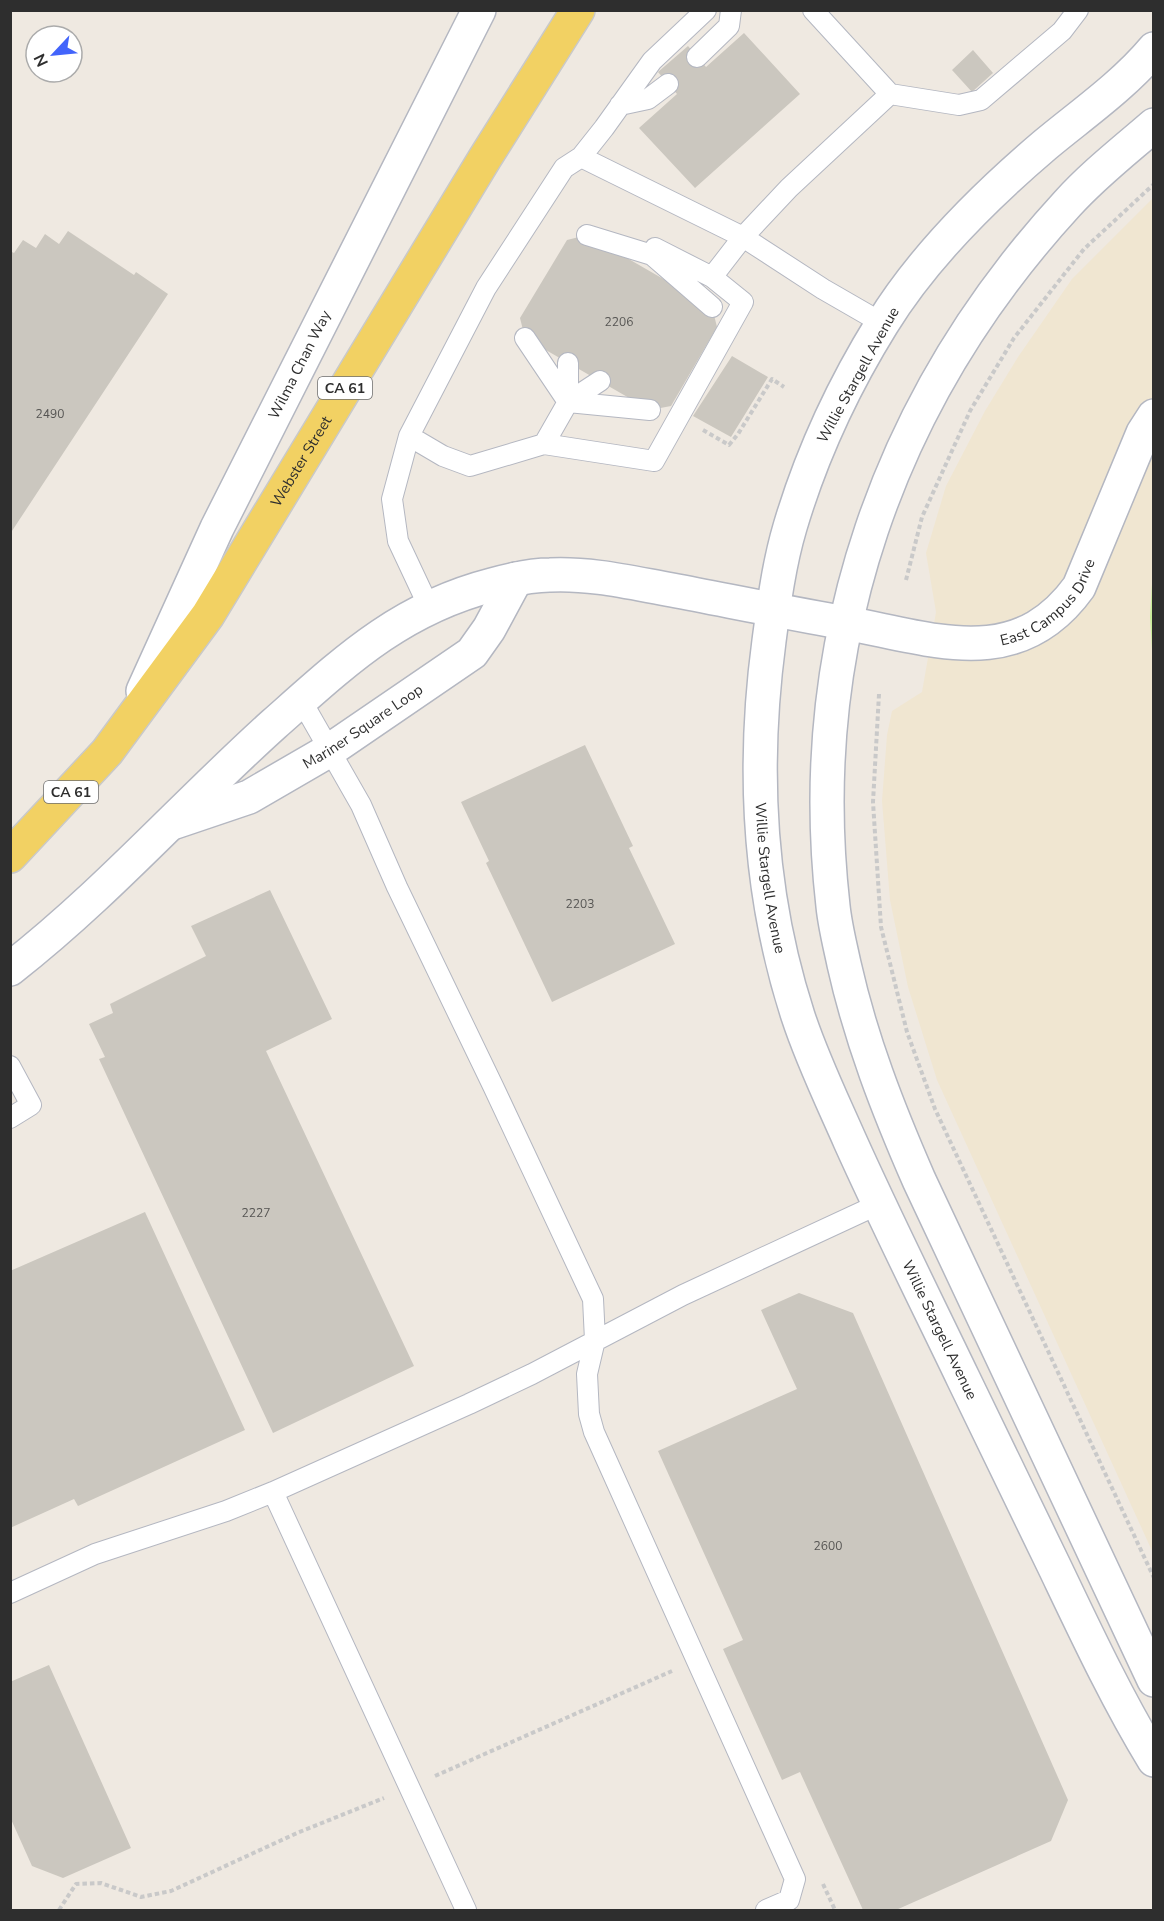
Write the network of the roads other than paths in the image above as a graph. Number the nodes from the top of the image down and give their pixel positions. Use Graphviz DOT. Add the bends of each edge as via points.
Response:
graph roads {
  1 [pos="479,10"];
  2 [pos="578,10"];
  3 [pos="594,10"];
  4 [pos="706,10"];
  5 [pos="731,10"];
  6 [pos="1078,10"];
  7 [pos="813,11"];
  8 [pos="555,45"];
  9 [pos="1154,49"];
  10 [pos="697,57"];
  11 [pos="668,84"];
  12 [pos="890,94"];
  13 [pos="620,105"];
  14 [pos="1154,125"];
  15 [pos="581,157"];
  16 [pos="743,237"];
  17 [pos="594,239"];
  18 [pos="652,255"];
  19 [pos="627,258"];
  20 [pos="659,276"];
  21 [pos="712,277"];
  22 [pos="686,292"];
  23 [pos="712,307"];
  24 [pos="882,323"];
  25 [pos="525,338"];
  26 [pos="543,348"];
  27 [pos="568,363"];
  28 [pos="600,381"];
  29 [pos="624,396"];
  30 [pos="568,402"];
  31 [pos="650,410"];
  32 [pos="1154,416"];
  33 [pos="409,436"];
  34 [pos="544,444"];
  35 [pos="516,579"];
  36 [pos="429,607"];
  37 [pos="773,610"];
  38 [pos="846,623"];
  39 [pos="301,700"];
  40 [pos="128,725"];
  41 [pos="330,750"];
  42 [pos="168,825"];
  43 [pos="10,856"];
  44 [pos="10,969"];
  45 [pos="10,1066"];
  46 [pos="10,1118"];
  47 [pos="879,1204"];
  48 [pos="596,1340"];
  49 [pos="273,1492"];
  50 [pos="10,1593"];
  51 [pos="1154,1680"];
  52 [pos="1154,1760"];
  53 [pos="466,1911"];
  54 [pos="766,1911"];
  1 -- 40 [label="street, Wilma Chan Way" via="217,528"];
  2 -- 8 [label="main road, Webster Street / CA 61"];
  3 -- 8 [label="main road"];
  4 -- 13 [label="lane" via="652,61"];
  5 -- 10 [label="lane" via="729,26"];
  6 -- 12 [label="lane" via="1062,32 981,100 959,105"];
  7 -- 12 [label="lane"];
  8 -- 40 [label="main road, Webster Street / CA 61" via="208,615"];
  9 -- 24 [label="street, Willie Stargell Avenue" via="1118,86 1024,163 953,231"];
  11 -- 13 [label="lane" via="648,99"];
  12 -- 16 [label="lane" via="789,188"];
  13 -- 15 [label="lane"];
  14 -- 38 [label="street" via="1068,202 994,291 962,340 906,442 880,501"];
  15 -- 16 [label="lane"];
  15 -- 33 [label="lane" via="564,168 486,288"];
  16 -- 21 [label="lane"];
  16 -- 24 [label="lane"];
  17 -- 18 [label="lane"];
  18 -- 19 [label="lane"];
  18 -- 20 [label="lane"];
  18 -- 21 [label="lane" via="655,248"];
  18 -- 22 [label="lane"];
  18 -- 23 [label="lane"];
  21 -- 34 [label="lane" via="743,302 654,461"];
  24 -- 37 [label="street, Willie Stargell Avenue" via="818,448 789,530"];
  25 -- 30 [label="lane"];
  26 -- 30 [label="lane"];
  27 -- 30 [label="lane"];
  28 -- 30 [label="lane"];
  29 -- 30 [label="lane"];
  30 -- 31 [label="lane"];
  30 -- 34 [label="lane"];
  32 -- 38 [label="street, East Campus Drive" via="1143,433 1078,587 1051,617 1015,638 973,644"];
  33 -- 34 [label="lane" via="470,466"];
  33 -- 36 [label="lane" via="392,499 398,541"];
  35 -- 36 [label="street, Mariner Square Loop" via="471,590"];
  35 -- 37 [label="street, Mariner Square Loop" via="549,574 607,579"];
  35 -- 41 [label="street, Mariner Square Loop" via="472,653"];
  36 -- 39 [label="street, Mariner Square Loop" via="385,631"];
  37 -- 38 [label="street, Mariner Square Loop"];
  37 -- 47 [label="street, Willie Stargell Avenue" via="760,726 759,785 770,904 798,1017"];
  38 -- 51 [label="street" via="833,690 828,823 833,907 855,1012 915,1170"];
  39 -- 41 [label="lane"];
  39 -- 42 [label="street, Mariner Square Loop"];
  40 -- 43 [label="main road, Webster Street / CA 61"];
  41 -- 42 [label="street, Mariner Square Loop" via="249,797"];
  41 -- 48 [label="lane" via="361,805 593,1299"];
  42 -- 44 [label="street, Mariner Square Loop" via="106,886"];
  45 -- 46 [label="lane" via="32,1105"];
  47 -- 48 [label="lane" via="682,1294"];
  47 -- 52 [label="street, Willie Stargell Avenue" via="1104,1671"];
  48 -- 49 [label="lane" via="469,1404"];
  48 -- 54 [label="lane" via="587,1374 594,1432 795,1879 789,1900"];
  49 -- 50 [label="lane" via="95,1554"];
  49 -- 53 [label="lane"];
}
